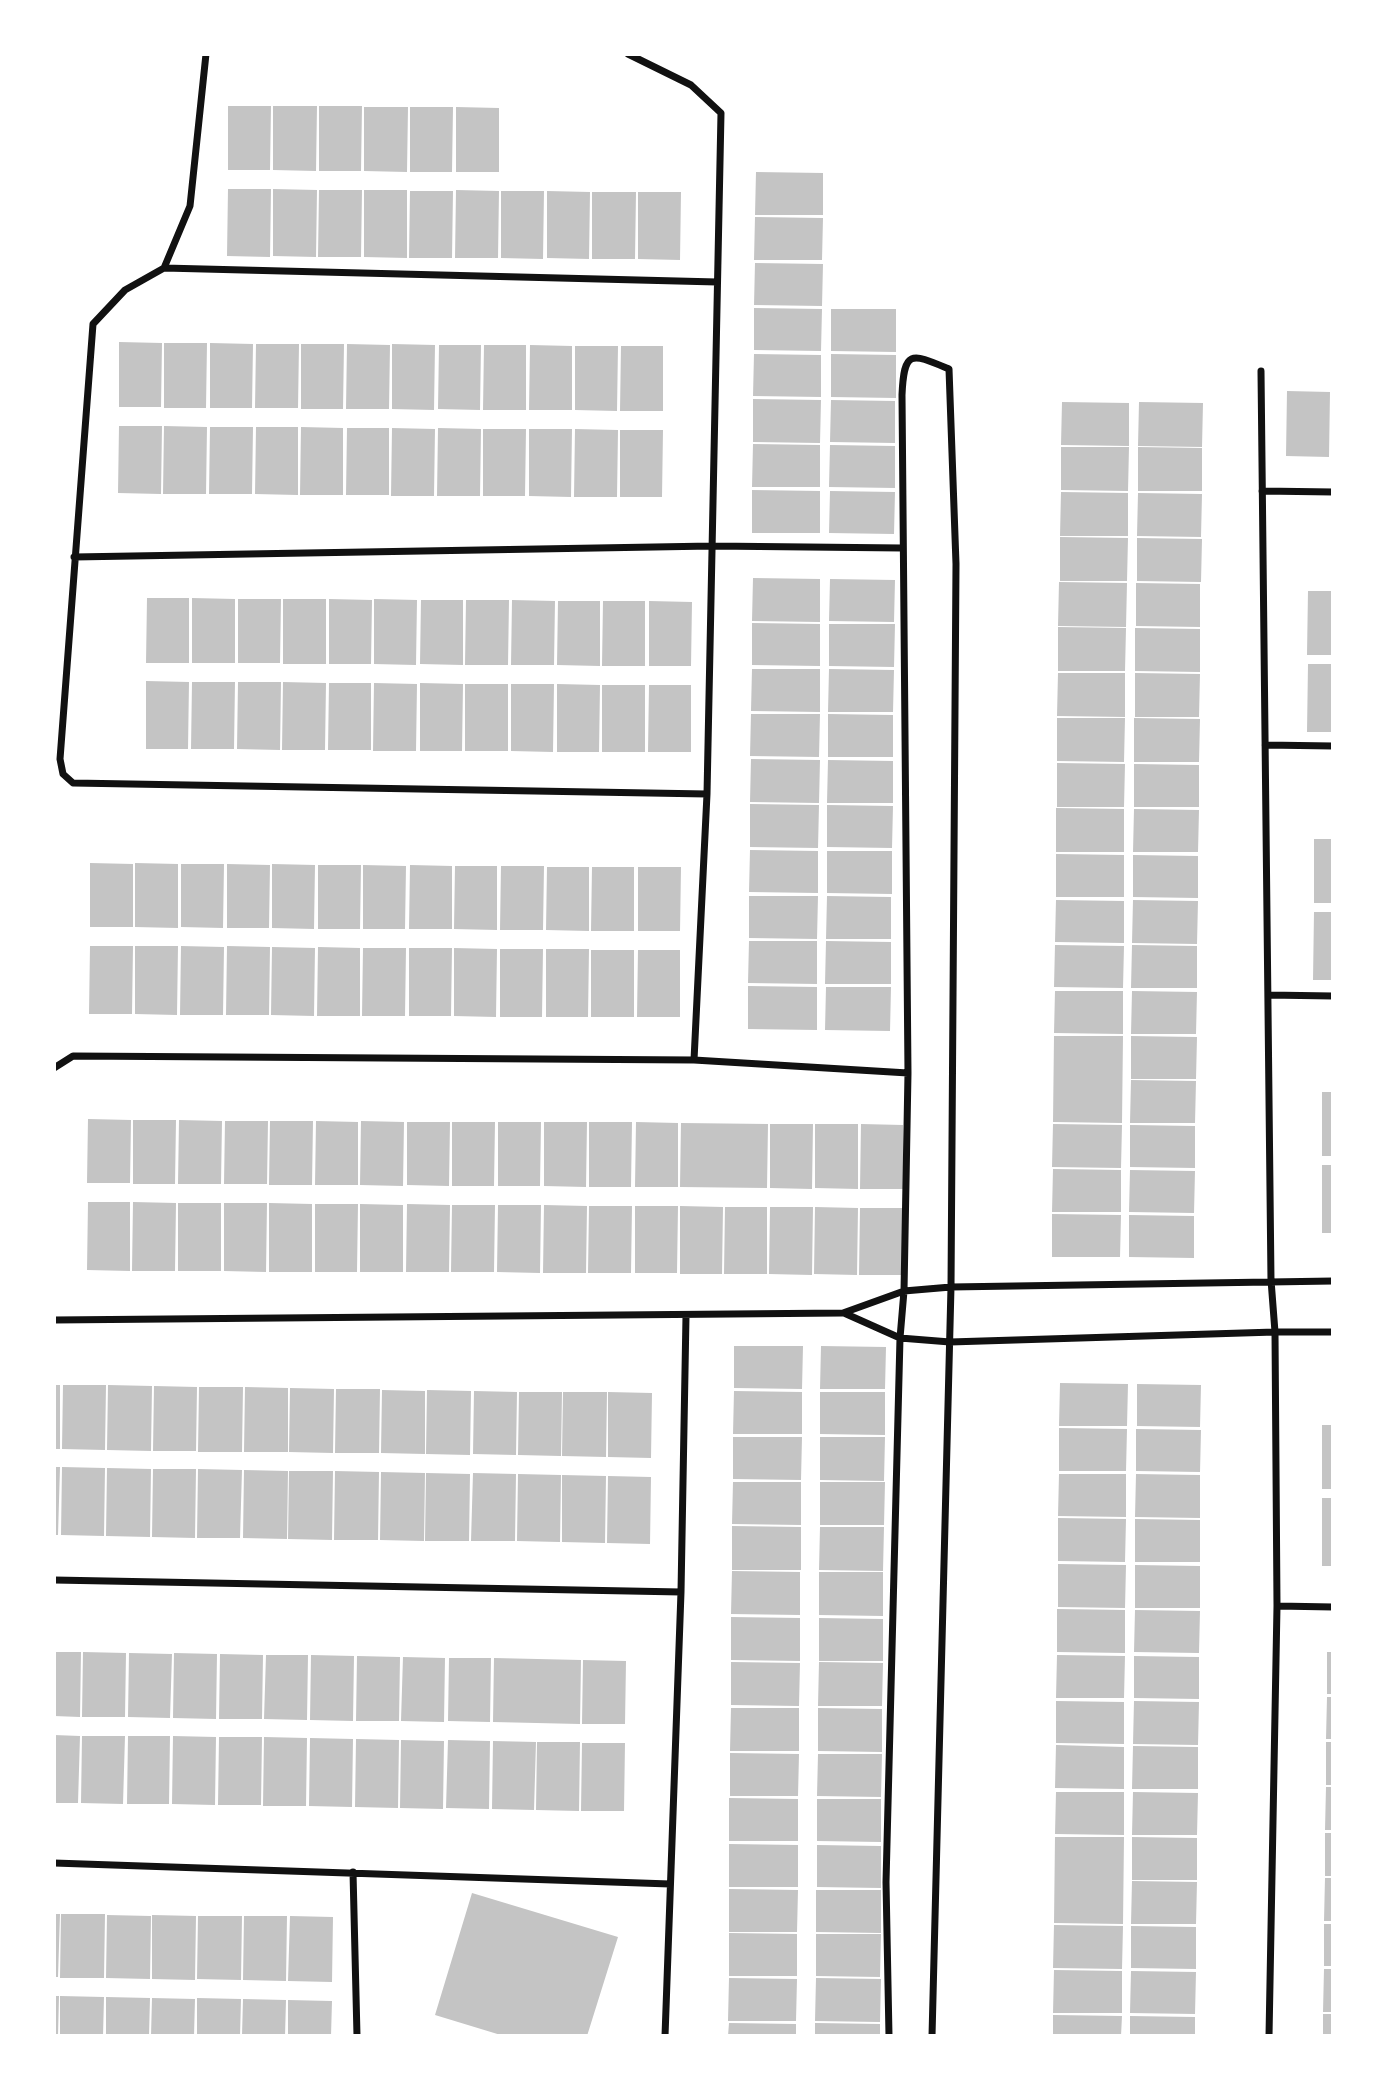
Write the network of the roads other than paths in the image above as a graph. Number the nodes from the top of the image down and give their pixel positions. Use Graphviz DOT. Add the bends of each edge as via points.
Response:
graph roads {
  1 [pos="206,54"];
  2 [pos="628,54"];
  3 [pos="164,268"];
  4 [pos="717,282"];
  5 [pos="1261,371"];
  6 [pos="1262,491"];
  7 [pos="1333,492"];
  8 [pos="712,546"];
  9 [pos="902,548"];
  10 [pos="74,557"];
  11 [pos="58,738"];
  12 [pos="1265,745"];
  13 [pos="1333,746"];
  14 [pos="707,794"];
  15 [pos="1268,995"];
  16 [pos="1333,996"];
  17 [pos="694,1060"];
  18 [pos="54,1068"];
  19 [pos="908,1073"];
  20 [pos="1271,1280"];
  21 [pos="1333,1281"];
  22 [pos="951,1286"];
  23 [pos="904,1291"];
  24 [pos="843,1313"];
  25 [pos="686,1316"];
  26 [pos="54,1321"];
  27 [pos="1275,1332"];
  28 [pos="1333,1332"];
  29 [pos="900,1338"];
  30 [pos="950,1342"];
  31 [pos="54,1580"];
  32 [pos="681,1592"];
  33 [pos="1278,1606"];
  34 [pos="1333,1607"];
  35 [pos="54,1863"];
  36 [pos="353,1872"];
  37 [pos="670,1884"];
  38 [pos="357,2036"];
  39 [pos="665,2036"];
  40 [pos="889,2036"];
  41 [pos="932,2036"];
  42 [pos="1269,2036"];
  1 -- 3 [label="street" via="190,206"];
  2 -- 4 [label="street" via="691,85 721,113"];
  3 -- 4 [label="street"];
  3 -- 10 [label="street" via="125,290 93,324"];
  4 -- 8 [label="street"];
  5 -- 6 [label="street"];
  6 -- 7 [label="street"];
  6 -- 12 [label="street"];
  8 -- 9 [label="street"];
  8 -- 10 [label="street"];
  8 -- 14 [label="street"];
  9 -- 19 [label="street"];
  9 -- 22 [label="street" via="903,375 906,363 921,356 949,369 956,564"];
  10 -- 11 [label="street"];
  11 -- 14 [label="street" via="63,774 73,783"];
  12 -- 13 [label="street"];
  12 -- 15 [label="street"];
  14 -- 17 [label="street"];
  15 -- 16 [label="street"];
  15 -- 20 [label="street"];
  17 -- 18 [label="street" via="73,1056"];
  17 -- 19 [label="street"];
  19 -- 23 [label="street"];
  20 -- 21 [label="street"];
  20 -- 22 [label="street"];
  20 -- 27 [label="street"];
  22 -- 23 [label="street"];
  22 -- 30 [label="street"];
  23 -- 24 [label="street"];
  23 -- 29 [label="street"];
  24 -- 25 [label="street"];
  24 -- 29 [label="street"];
  25 -- 26 [label="street"];
  25 -- 32 [label="street"];
  27 -- 28 [label="street"];
  27 -- 30 [label="street"];
  27 -- 33 [label="street"];
  29 -- 30 [label="street"];
  29 -- 40 [label="street" via="886,1882"];
  30 -- 41 [label="street"];
  31 -- 32 [label="street"];
  32 -- 37 [label="street"];
  33 -- 34 [label="street"];
  33 -- 42 [label="street"];
  35 -- 36 [label="street"];
  36 -- 37 [label="street"];
  36 -- 38 [label="street"];
  37 -- 39 [label="street"];
}
